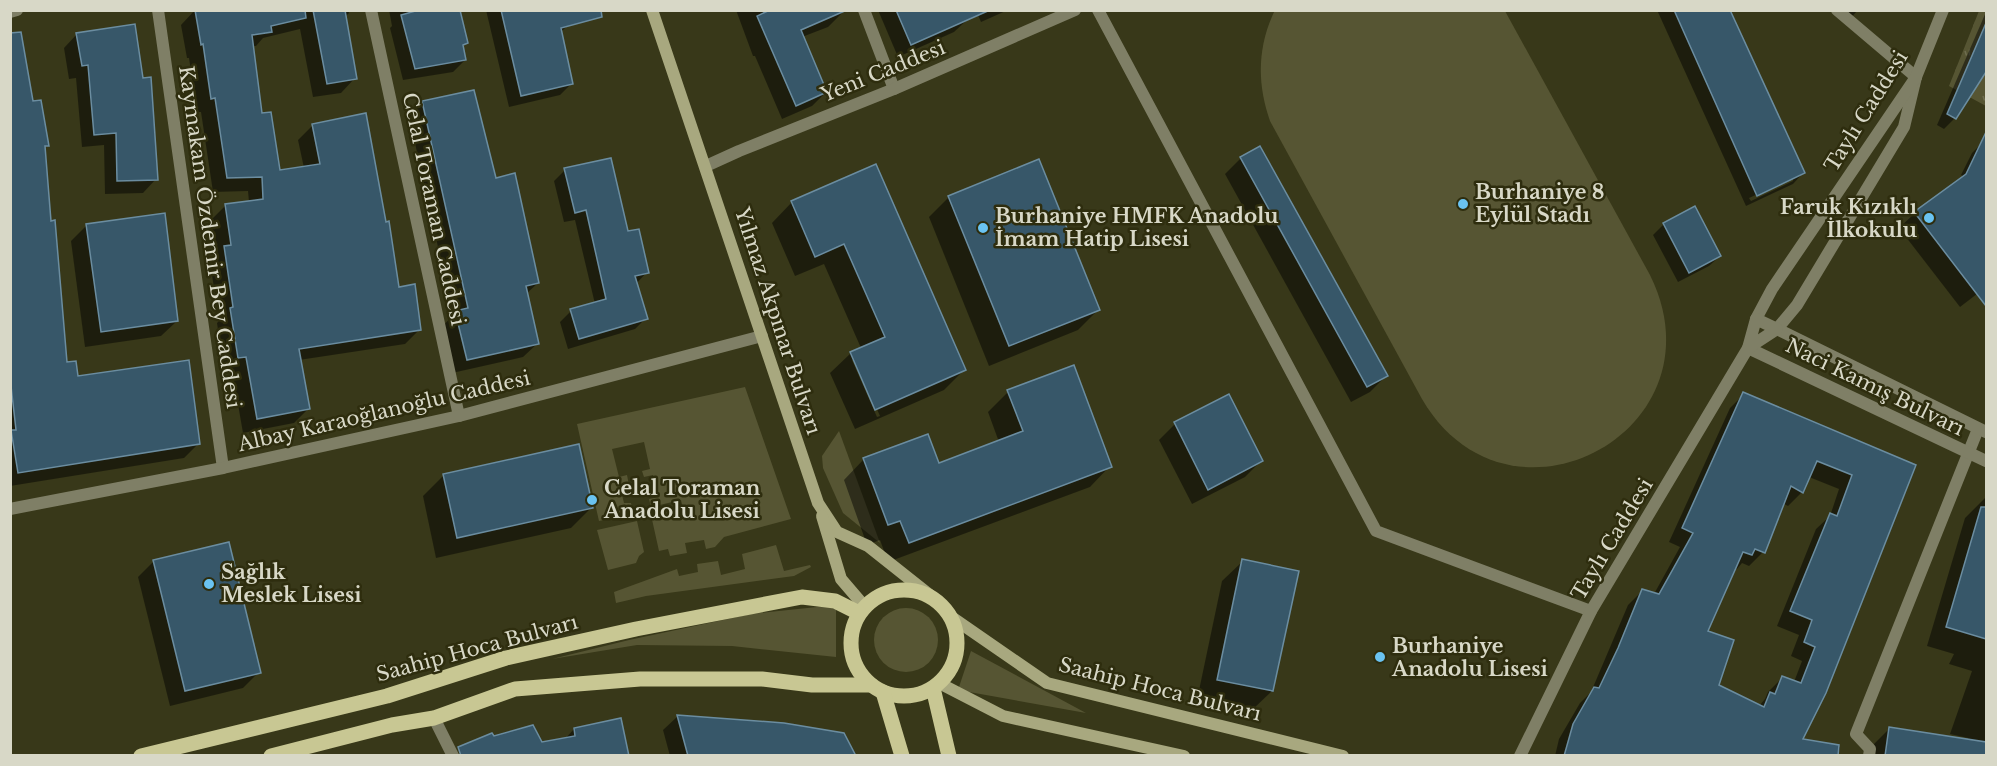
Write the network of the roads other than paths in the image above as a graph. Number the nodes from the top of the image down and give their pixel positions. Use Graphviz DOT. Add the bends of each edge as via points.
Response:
graph roads {
  1 [pos="17,10"];
  2 [pos="158,10"];
  3 [pos="371,10"];
  4 [pos="652,10"];
  5 [pos="864,10"];
  6 [pos="1075,10"];
  7 [pos="1098,10"];
  8 [pos="1837,10"];
  9 [pos="1943,10"];
  10 [pos="10,12"];
  11 [pos="1916,77"];
  12 [pos="894,89"];
  13 [pos="706,166"];
  14 [pos="1756,320"];
  15 [pos="1777,330"];
  16 [pos="762,336"];
  17 [pos="1748,348"];
  18 [pos="459,416"];
  19 [pos="1982,431"];
  20 [pos="1969,454"];
  21 [pos="1986,461"];
  22 [pos="224,468"];
  23 [pos="818,503"];
  24 [pos="10,509"];
  25 [pos="931,596"];
  26 [pos="862,610"];
  27 [pos="1591,611"];
  28 [pos="950,616"];
  29 [pos="936,685"];
  30 [pos="877,689"];
  31 [pos="434,718"];
  32 [pos="141,756"];
  33 [pos="270,756"];
  34 [pos="453,756"];
  35 [pos="902,756"];
  36 [pos="949,756"];
  37 [pos="1184,756"];
  38 [pos="1343,756"];
  39 [pos="1520,756"];
  40 [pos="1869,756"];
  1 -- 10 [label="street"];
  2 -- 22 [label="street, Kaymakam Özdemir Bey Caddesi"];
  3 -- 18 [label="street, Celal Toraman Caddesi"];
  4 -- 13 [label="main road, Yılmaz Akpınar Bulvarı"];
  5 -- 12 [label="street"];
  6 -- 12 [label="street, Yeni Caddesi"];
  7 -- 27 [label="street" via="1376,531"];
  8 -- 11 [label="street"];
  9 -- 11 [label="street, Taylı Caddesi"];
  11 -- 14 [label="street, Taylı Caddesi" via="1772,289"];
  11 -- 15 [label="street" via="1904,127 1797,304"];
  12 -- 13 [label="street, Yeni Caddesi"];
  13 -- 16 [label="main road, Yılmaz Akpınar Bulvarı"];
  14 -- 15 [label="street"];
  14 -- 17 [label="street, Taylı Caddesi"];
  15 -- 17 [label="street, Taylı Caddesi"];
  15 -- 19 [label="street, Naci Kamış Bulvarı"];
  16 -- 18 [label="street, Albay Karaoğlanoğlu Caddesi"];
  16 -- 23 [label="main road, Yılmaz Akpınar Bulvarı"];
  17 -- 20 [label="street, Naci Kamış Bulvarı"];
  17 -- 27 [label="street, Taylı Caddesi"];
  18 -- 22 [label="street, Albay Karaoğlanoğlu Caddesi"];
  19 -- 20 [label="street"];
  20 -- 21 [label="street, Naci Kamış Bulvarı"];
  20 -- 40 [label="street" via="1856,734 1870,749"];
  22 -- 24 [label="street, Albay Karaoğlanoğlu Caddesi"];
  23 -- 25 [label="main road, Yılmaz Akpınar Bulvarı" via="837,532 868,546"];
  23 -- 26 [label="main road" via="842,579"];
  25 -- 26 [label="main road" via="898,590 877,597"];
  25 -- 28 [label="main road"];
  26 -- 30 [label="main road" via="853,625 851,652 862,676"];
  26 -- 32 [label="main road, Saahip Hoca Bulvarı" via="835,601 802,597 636,629 506,658 387,696"];
  27 -- 39 [label="street, Taylı Caddesi"];
  28 -- 29 [label="main road" via="957,631 954,663"];
  28 -- 38 [label="main road, Saahip Hoca Bulvarı" via="1047,683"];
  29 -- 30 [label="main road" via="909,696"];
  29 -- 36 [label="main road"];
  29 -- 37 [label="main road" via="1003,716"];
  30 -- 31 [label="main road" via="762,679 640,679 515,689"];
  30 -- 35 [label="main road"];
  31 -- 33 [label="main road"];
  31 -- 34 [label="street"];
}
